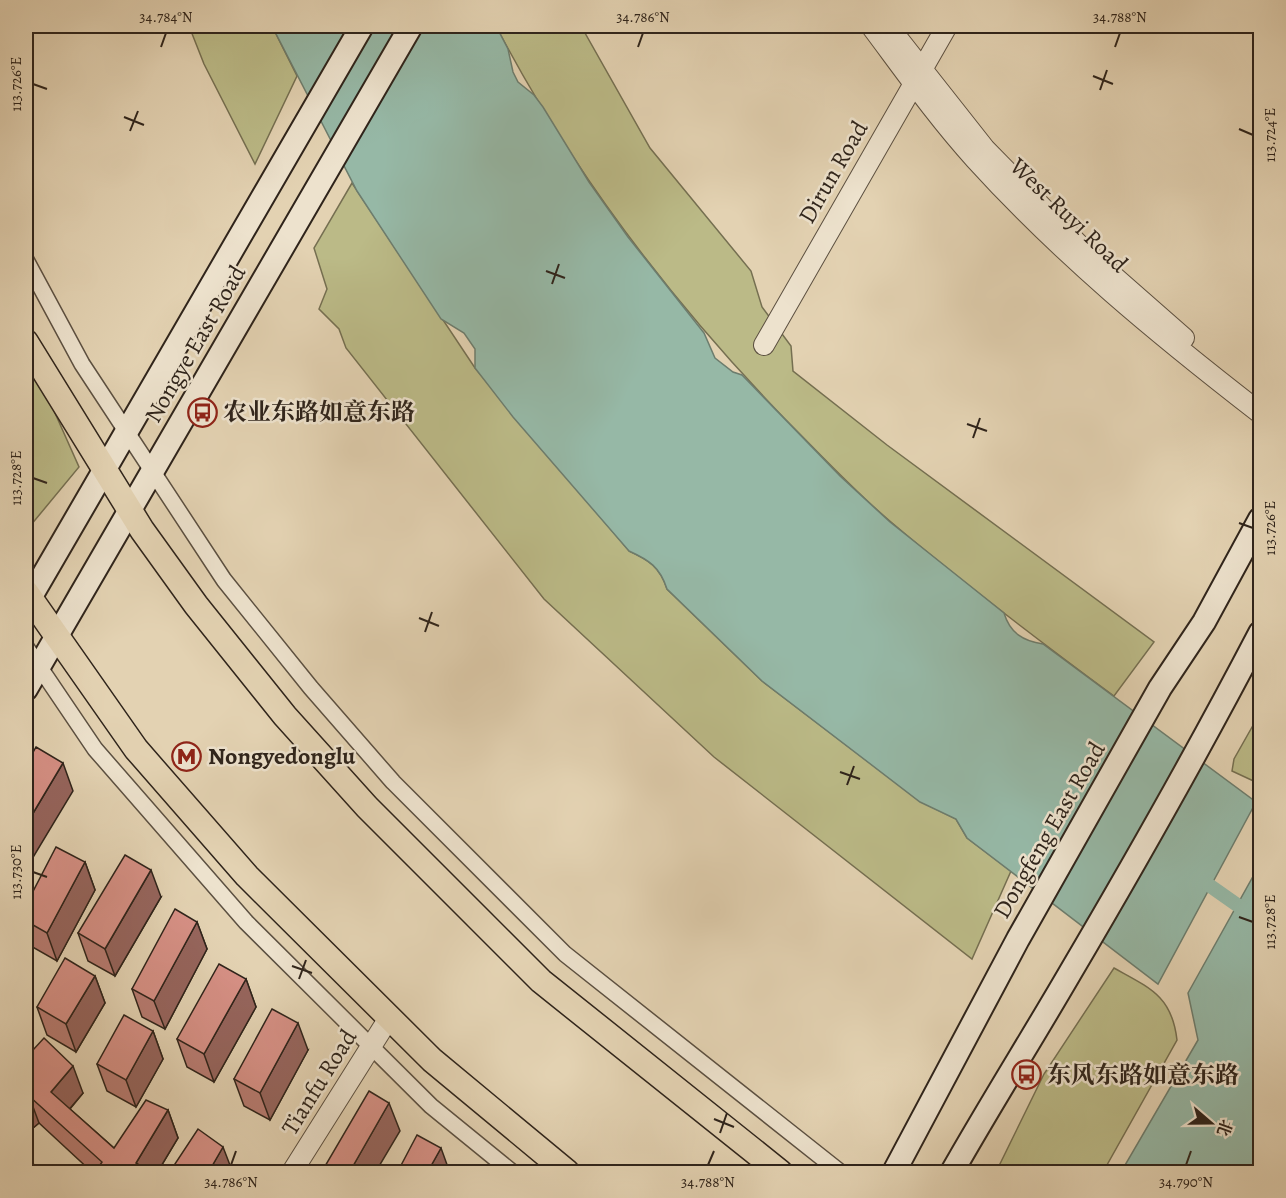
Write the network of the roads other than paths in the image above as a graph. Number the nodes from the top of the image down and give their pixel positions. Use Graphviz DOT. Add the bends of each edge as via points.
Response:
graph roads {
  1 [pos="362,26"];
  2 [pos="411,26"];
  3 [pos="871,26"];
  4 [pos="888,26"];
  5 [pos="947,26"];
  6 [pos="918,76"];
  7 [pos="26,260"];
  8 [pos="26,342"];
  9 [pos="764,345"];
  10 [pos="1260,396"];
  11 [pos="1260,413"];
  12 [pos="127,431"];
  13 [pos="104,470"];
  14 [pos="152,470"];
  15 [pos="129,510"];
  16 [pos="1260,519"];
  17 [pos="27,599"];
  18 [pos="1260,633"];
  19 [pos="56,637"];
  20 [pos="26,647"];
  21 [pos="38,667"];
  22 [pos="26,689"];
  23 [pos="389,1018"];
  24 [pos="370,1048"];
  25 [pos="292,1173"];
  26 [pos="512,1173"];
  27 [pos="567,1173"];
  28 [pos="780,1173"];
  29 [pos="840,1173"];
  30 [pos="894,1173"];
  31 [pos="952,1173"];
  1 -- 12 [label="main road, Nongye East Road"];
  2 -- 14 [label="main road, Nongye East Road"];
  3 -- 6 [label="street, West Ruyi Road"];
  4 -- 6 [label="street, West Ruyi Road"];
  5 -- 6 [label="street, Dirun Road"];
  6 -- 9 [label="street, Dirun Road"];
  6 -- 10 [label="street, West Ruyi Road" via="1086,252 1186,339"];
  6 -- 11 [label="street, West Ruyi Road" via="975,158 1077,262 1178,350"];
  7 -- 12 [label="street" via="82,364"];
  8 -- 13 [label="main road"];
  12 -- 13 [label="main road, Nongye East Road"];
  12 -- 14 [label="street"];
  13 -- 15 [label="main road"];
  13 -- 17 [label="main road, Nongye East Road"];
  14 -- 15 [label="main road, Nongye East Road"];
  14 -- 29 [label="street" via="224,580 393,782 565,954"];
  15 -- 19 [label="main road, Nongye East Road"];
  15 -- 28 [label="main road" via="241,662 367,807 541,981"];
  16 -- 30 [label="main road, Dongfeng East Road" via="1018,939"];
  17 -- 19 [label="main road"];
  18 -- 31 [label="main road" via="1070,973"];
  19 -- 21 [label="main road, Nongye East Road"];
  19 -- 23 [label="main road" via="143,758 248,876"];
  20 -- 21 [label="street"];
  21 -- 22 [label="main road, Nongye East Road"];
  21 -- 24 [label="street" via="95,749 246,922"];
  23 -- 24 [label="street, Tianfu Road"];
  23 -- 27 [label="main road" via="432,1060"];
  24 -- 25 [label="street, Tianfu Road"];
  24 -- 26 [label="street" via="431,1106"];
}
